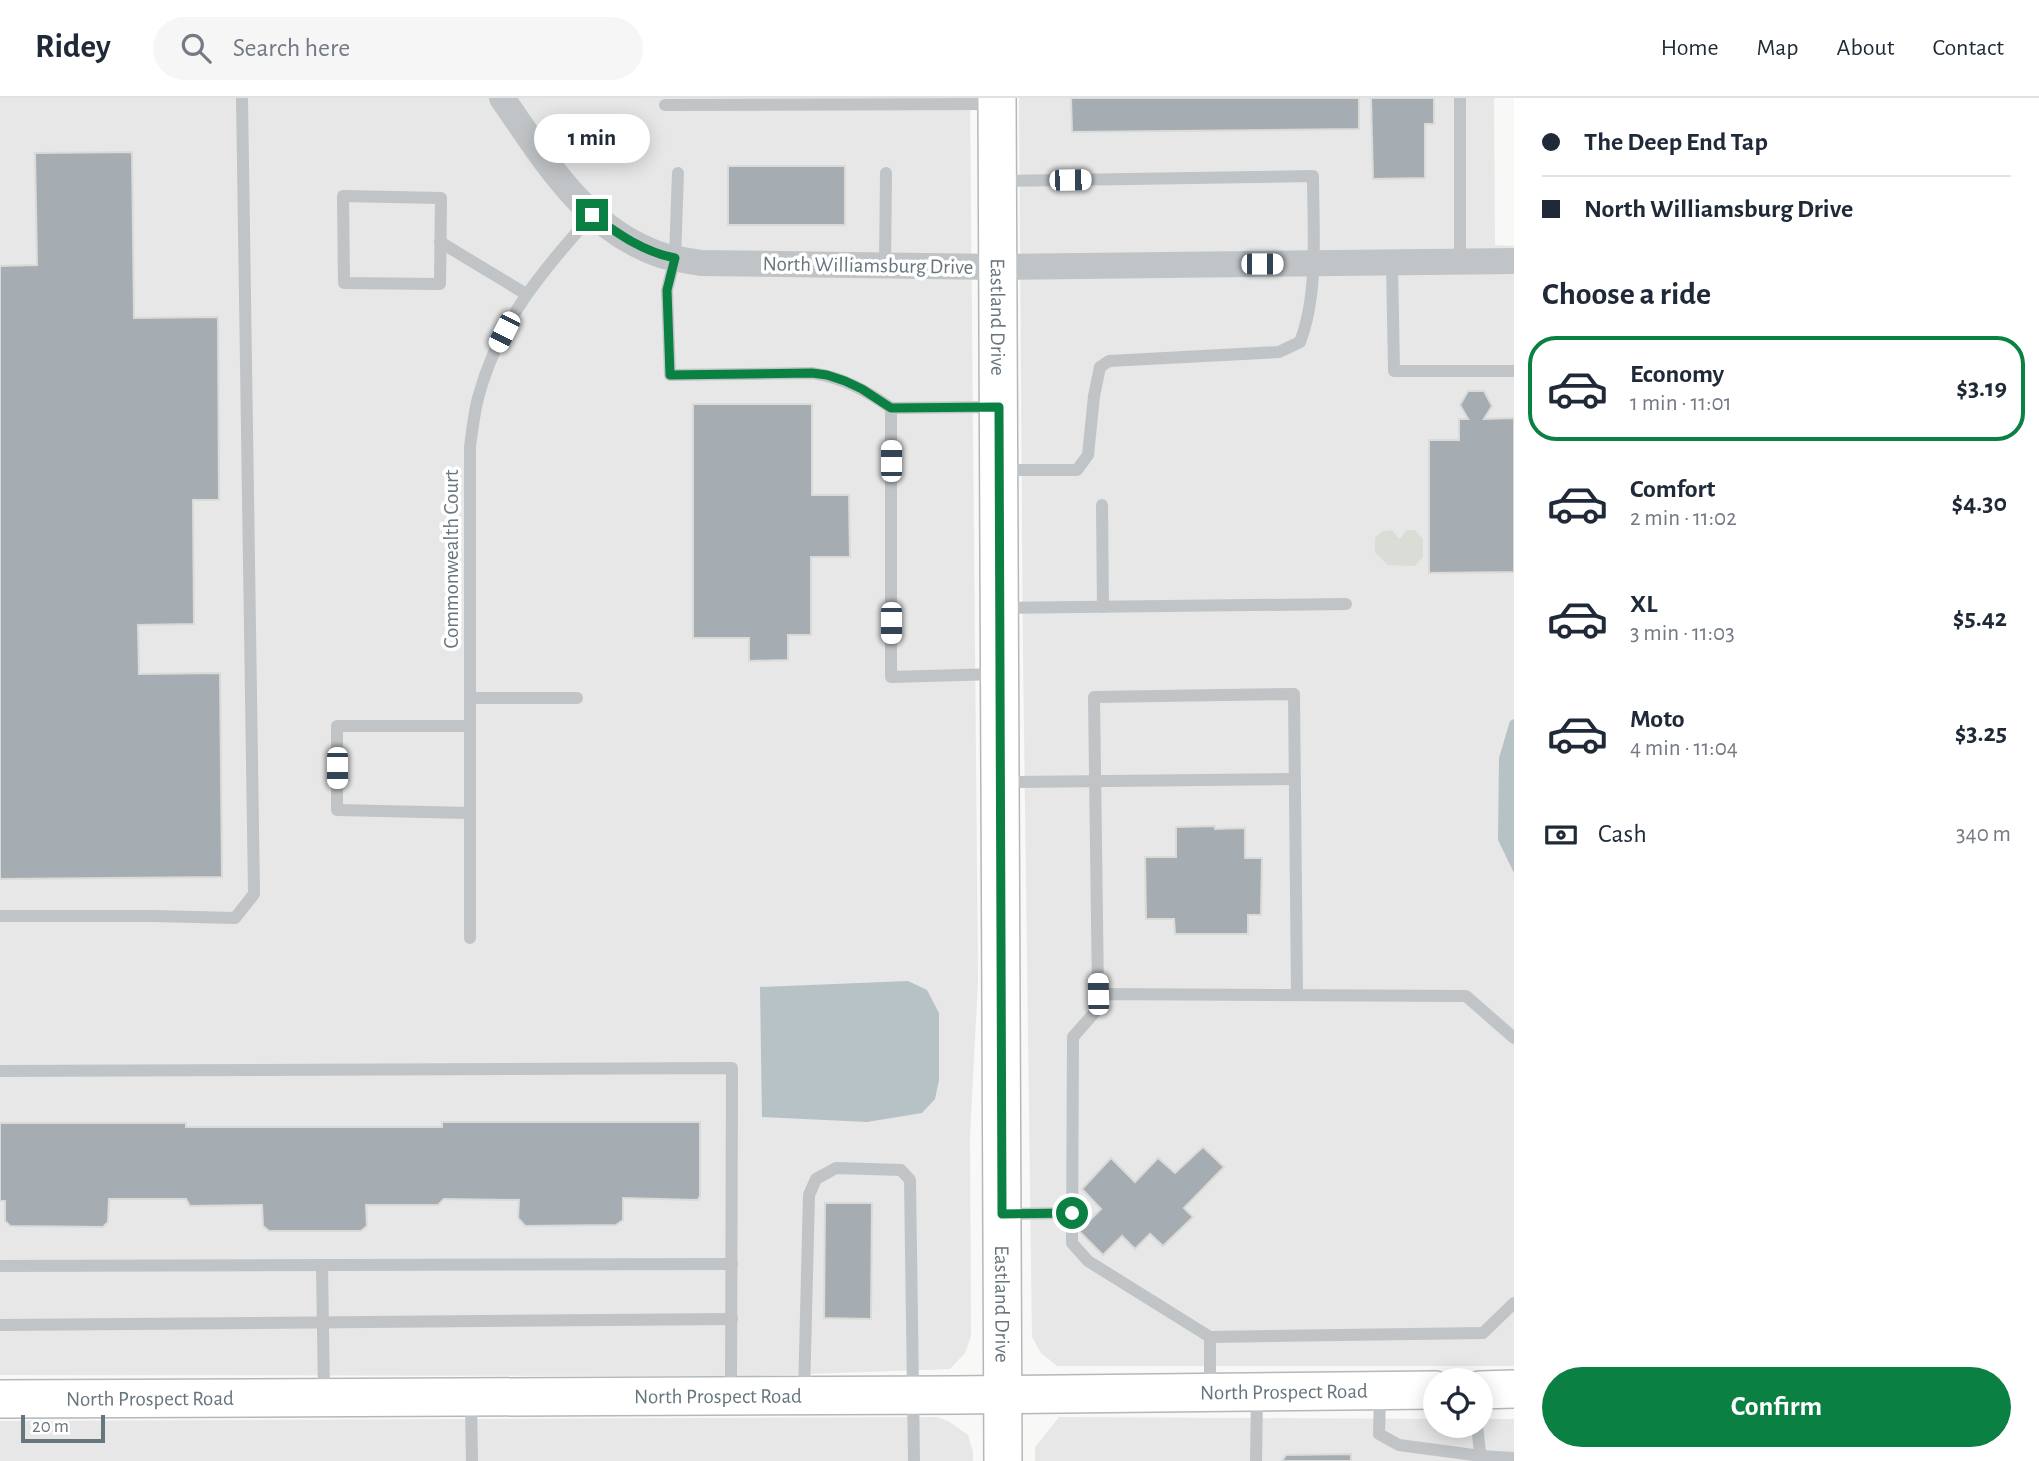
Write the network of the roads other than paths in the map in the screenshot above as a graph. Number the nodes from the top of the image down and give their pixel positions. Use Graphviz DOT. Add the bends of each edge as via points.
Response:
graph roads {
  1 [pos="242,98"];
  2 [pos="502,98"];
  3 [pos="1460,98"];
  4 [pos="889,101"];
  5 [pos="997,101"];
  6 [pos="665,105"];
  7 [pos="678,173"];
  8 [pos="886,173"];
  9 [pos="998,181"];
  10 [pos="592,215"];
  11 [pos="440,242"];
  12 [pos="675,258"];
  13 [pos="1514,261"];
  14 [pos="1460,262"];
  15 [pos="1392,263"];
  16 [pos="1313,264"];
  17 [pos="885,265"];
  18 [pos="999,267"];
  19 [pos="527,294"];
  20 [pos="1514,371"];
  21 [pos="999,407"];
  22 [pos="891,408"];
  23 [pos="1000,470"];
  24 [pos="1102,505"];
  25 [pos="1346,604"];
  26 [pos="1103,607"];
  27 [pos="1000,608"];
  28 [pos="1000,674"];
  29 [pos="470,698"];
  30 [pos="577,698"];
  31 [pos="469,726"];
  32 [pos="1295,779"];
  33 [pos="1094,781"];
  34 [pos="1001,782"];
  35 [pos="470,813"];
  36 [pos="0,916"];
  37 [pos="470,938"];
  38 [pos="1098,994"];
  39 [pos="1297,994"];
  40 [pos="1514,1038"];
  41 [pos="0,1071"];
  42 [pos="1072,1213"];
  43 [pos="1002,1214"];
  44 [pos="732,1264"];
  45 [pos="322,1265"];
  46 [pos="0,1266"];
  47 [pos="1514,1303"];
  48 [pos="732,1319"];
  49 [pos="323,1322"];
  50 [pos="0,1325"];
  51 [pos="1210,1337"];
  52 [pos="1423,1390"];
  53 [pos="1493,1390"];
  54 [pos="1514,1390"];
  55 [pos="1380,1391"];
  56 [pos="1210,1392"];
  57 [pos="1257,1392"];
  58 [pos="1002,1394"];
  59 [pos="804,1395"];
  60 [pos="914,1395"];
  61 [pos="731,1396"];
  62 [pos="471,1397"];
  63 [pos="324,1398"];
  64 [pos="0,1399"];
  65 [pos="1478,1438"];
  66 [pos="1481,1458"];
  67 [pos="1514,1458"];
  68 [pos="472,1461"];
  69 [pos="914,1461"];
  70 [pos="1003,1461"];
  71 [pos="1256,1461"];
  1 -- 36 [label="lane" via="254,894 235,918"];
  2 -- 10 [label="street, North Williamsburg Drive" via="564,186"];
  3 -- 14 [label="lane"];
  4 -- 5 [label="lane"];
  4 -- 6 [label="lane"];
  5 -- 9 [label="street, Eastland Drive"];
  7 -- 12 [label="lane"];
  8 -- 17 [label="lane"];
  9 -- 16 [label="lane" via="1312,176"];
  9 -- 18 [label="street, Eastland Drive"];
  10 -- 12 [label="street, North Williamsburg Drive" via="631,242"];
  10 -- 19 [label="lane, Commonwealth Court"];
  11 -- 11 [label="lane" via="440,284 344,283 343,196 441,198"];
  11 -- 19 [label="lane"];
  12 -- 17 [label="street, North Williamsburg Drive" via="701,263"];
  12 -- 22 [label="lane" via="667,290 670,375 827,375 862,389"];
  13 -- 14 [label="street, North Williamsburg Drive"];
  14 -- 15 [label="street, North Williamsburg Drive"];
  15 -- 16 [label="street, North Williamsburg Drive"];
  15 -- 20 [label="lane" via="1394,371"];
  16 -- 18 [label="street, North Williamsburg Drive"];
  16 -- 23 [label="lane" via="1308,323 1300,342 1279,352 1109,361 1100,367 1087,455 1077,470"];
  17 -- 18 [label="street, North Williamsburg Drive"];
  18 -- 21 [label="street, Eastland Drive"];
  19 -- 29 [label="lane, Commonwealth Court" via="493,353 478,399 470,447"];
  21 -- 22 [label="lane"];
  21 -- 23 [label="street, Eastland Drive"];
  22 -- 28 [label="lane" via="891,677"];
  23 -- 27 [label="street, Eastland Drive"];
  24 -- 26 [label="lane"];
  25 -- 26 [label="lane"];
  26 -- 27 [label="lane"];
  27 -- 28 [label="street, Eastland Drive"];
  28 -- 34 [label="street, Eastland Drive"];
  29 -- 30 [label="lane"];
  29 -- 31 [label="lane, Commonwealth Court"];
  31 -- 35 [label="lane, Commonwealth Court"];
  31 -- 35 [label="lane" via="337,726 337,810"];
  32 -- 33 [label="lane"];
  32 -- 33 [label="lane" via="1294,694 1094,697"];
  32 -- 39 [label="lane"];
  33 -- 34 [label="lane"];
  33 -- 38 [label="lane"];
  34 -- 43 [label="street, Eastland Drive"];
  35 -- 37 [label="lane, Commonwealth Court"];
  38 -- 39 [label="lane"];
  38 -- 42 [label="lane" via="1095,1012 1073,1037"];
  39 -- 40 [label="lane" via="1466,996"];
  41 -- 44 [label="lane" via="732,1068"];
  42 -- 43 [label="lane"];
  42 -- 51 [label="lane" via="1072,1243 1088,1261"];
  43 -- 58 [label="street, Eastland Drive"];
  44 -- 45 [label="lane"];
  44 -- 48 [label="lane"];
  45 -- 46 [label="lane"];
  45 -- 49 [label="lane"];
  47 -- 51 [label="lane" via="1483,1333"];
  48 -- 49 [label="lane"];
  48 -- 61 [label="lane"];
  49 -- 50 [label="lane"];
  49 -- 63 [label="lane"];
  51 -- 56 [label="lane"];
  52 -- 55 [label="street, North Prospect Road"];
  53 -- 54 [label="street"];
  55 -- 57 [label="street, North Prospect Road"];
  55 -- 66 [label="lane" via="1379,1434 1399,1445"];
  56 -- 57 [label="street, North Prospect Road"];
  56 -- 58 [label="street, North Prospect Road"];
  57 -- 71 [label="lane"];
  58 -- 60 [label="street, North Prospect Road"];
  58 -- 70 [label="street, Eastland Drive"];
  59 -- 60 [label="street, North Prospect Road"];
  59 -- 60 [label="lane" via="809,1195 816,1179 836,1168 901,1170 910,1180"];
  59 -- 61 [label="street, North Prospect Road"];
  60 -- 69 [label="lane"];
  61 -- 62 [label="street, North Prospect Road"];
  62 -- 63 [label="street, North Prospect Road"];
  62 -- 68 [label="lane"];
  63 -- 64 [label="street, North Prospect Road"];
  65 -- 66 [label="lane"];
  66 -- 67 [label="lane"];
}
